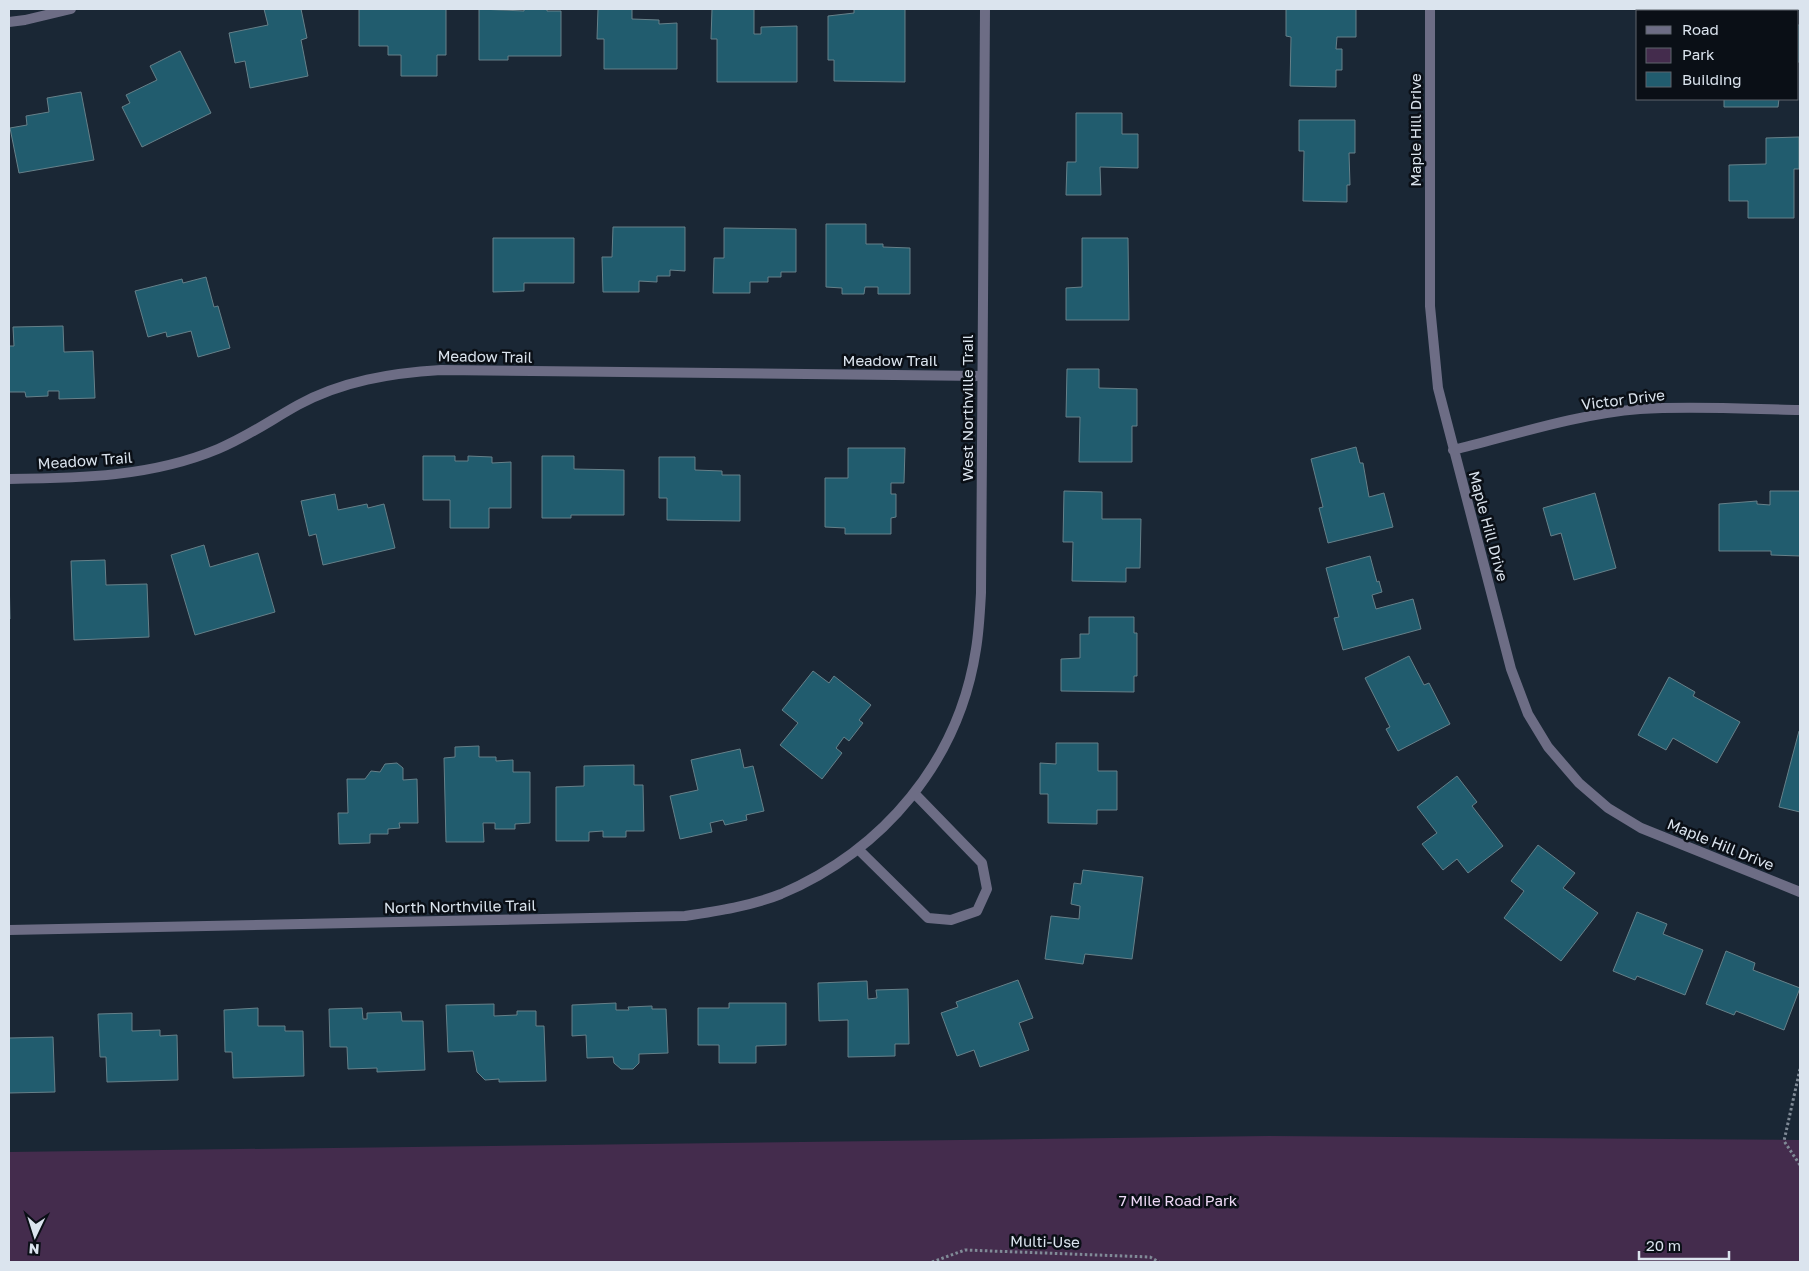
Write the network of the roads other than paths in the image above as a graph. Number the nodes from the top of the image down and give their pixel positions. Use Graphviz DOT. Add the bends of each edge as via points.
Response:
graph roads {
  1 [pos="71,9"];
  2 [pos="985,9"];
  3 [pos="1430,9"];
  4 [pos="9,22"];
  5 [pos="982,376"];
  6 [pos="1800,410"];
  7 [pos="1453,450"];
  8 [pos="9,479"];
  9 [pos="915,794"];
  10 [pos="888,825"];
  11 [pos="859,850"];
  12 [pos="1800,892"];
  13 [pos="9,930"];
  1 -- 4 [label="street"];
  2 -- 5 [label="street, West Northville Trail"];
  3 -- 7 [label="street, Maple Hill Drive" via="1430,306 1438,388"];
  5 -- 8 [label="street, Meadow Trail" via="410,372 378,376 338,387 300,404 241,438 175,464 130,474"];
  5 -- 9 [label="street, West Northville Trail" via="981,593 976,650 954,726 934,767"];
  6 -- 7 [label="street, Victor Drive" via="1638,410 1573,420"];
  7 -- 12 [label="street, Maple Hill Drive" via="1511,669 1528,714 1548,747 1578,783 1608,808 1641,828"];
  9 -- 10 [label="street, West Northville Trail"];
  9 -- 11 [label="street" via="982,863 988,888 977,911 951,920 928,918"];
  10 -- 11 [label="street, North Northville Trail"];
  11 -- 13 [label="street, North Northville Trail" via="819,876 780,894 739,907 686,916"];
}
